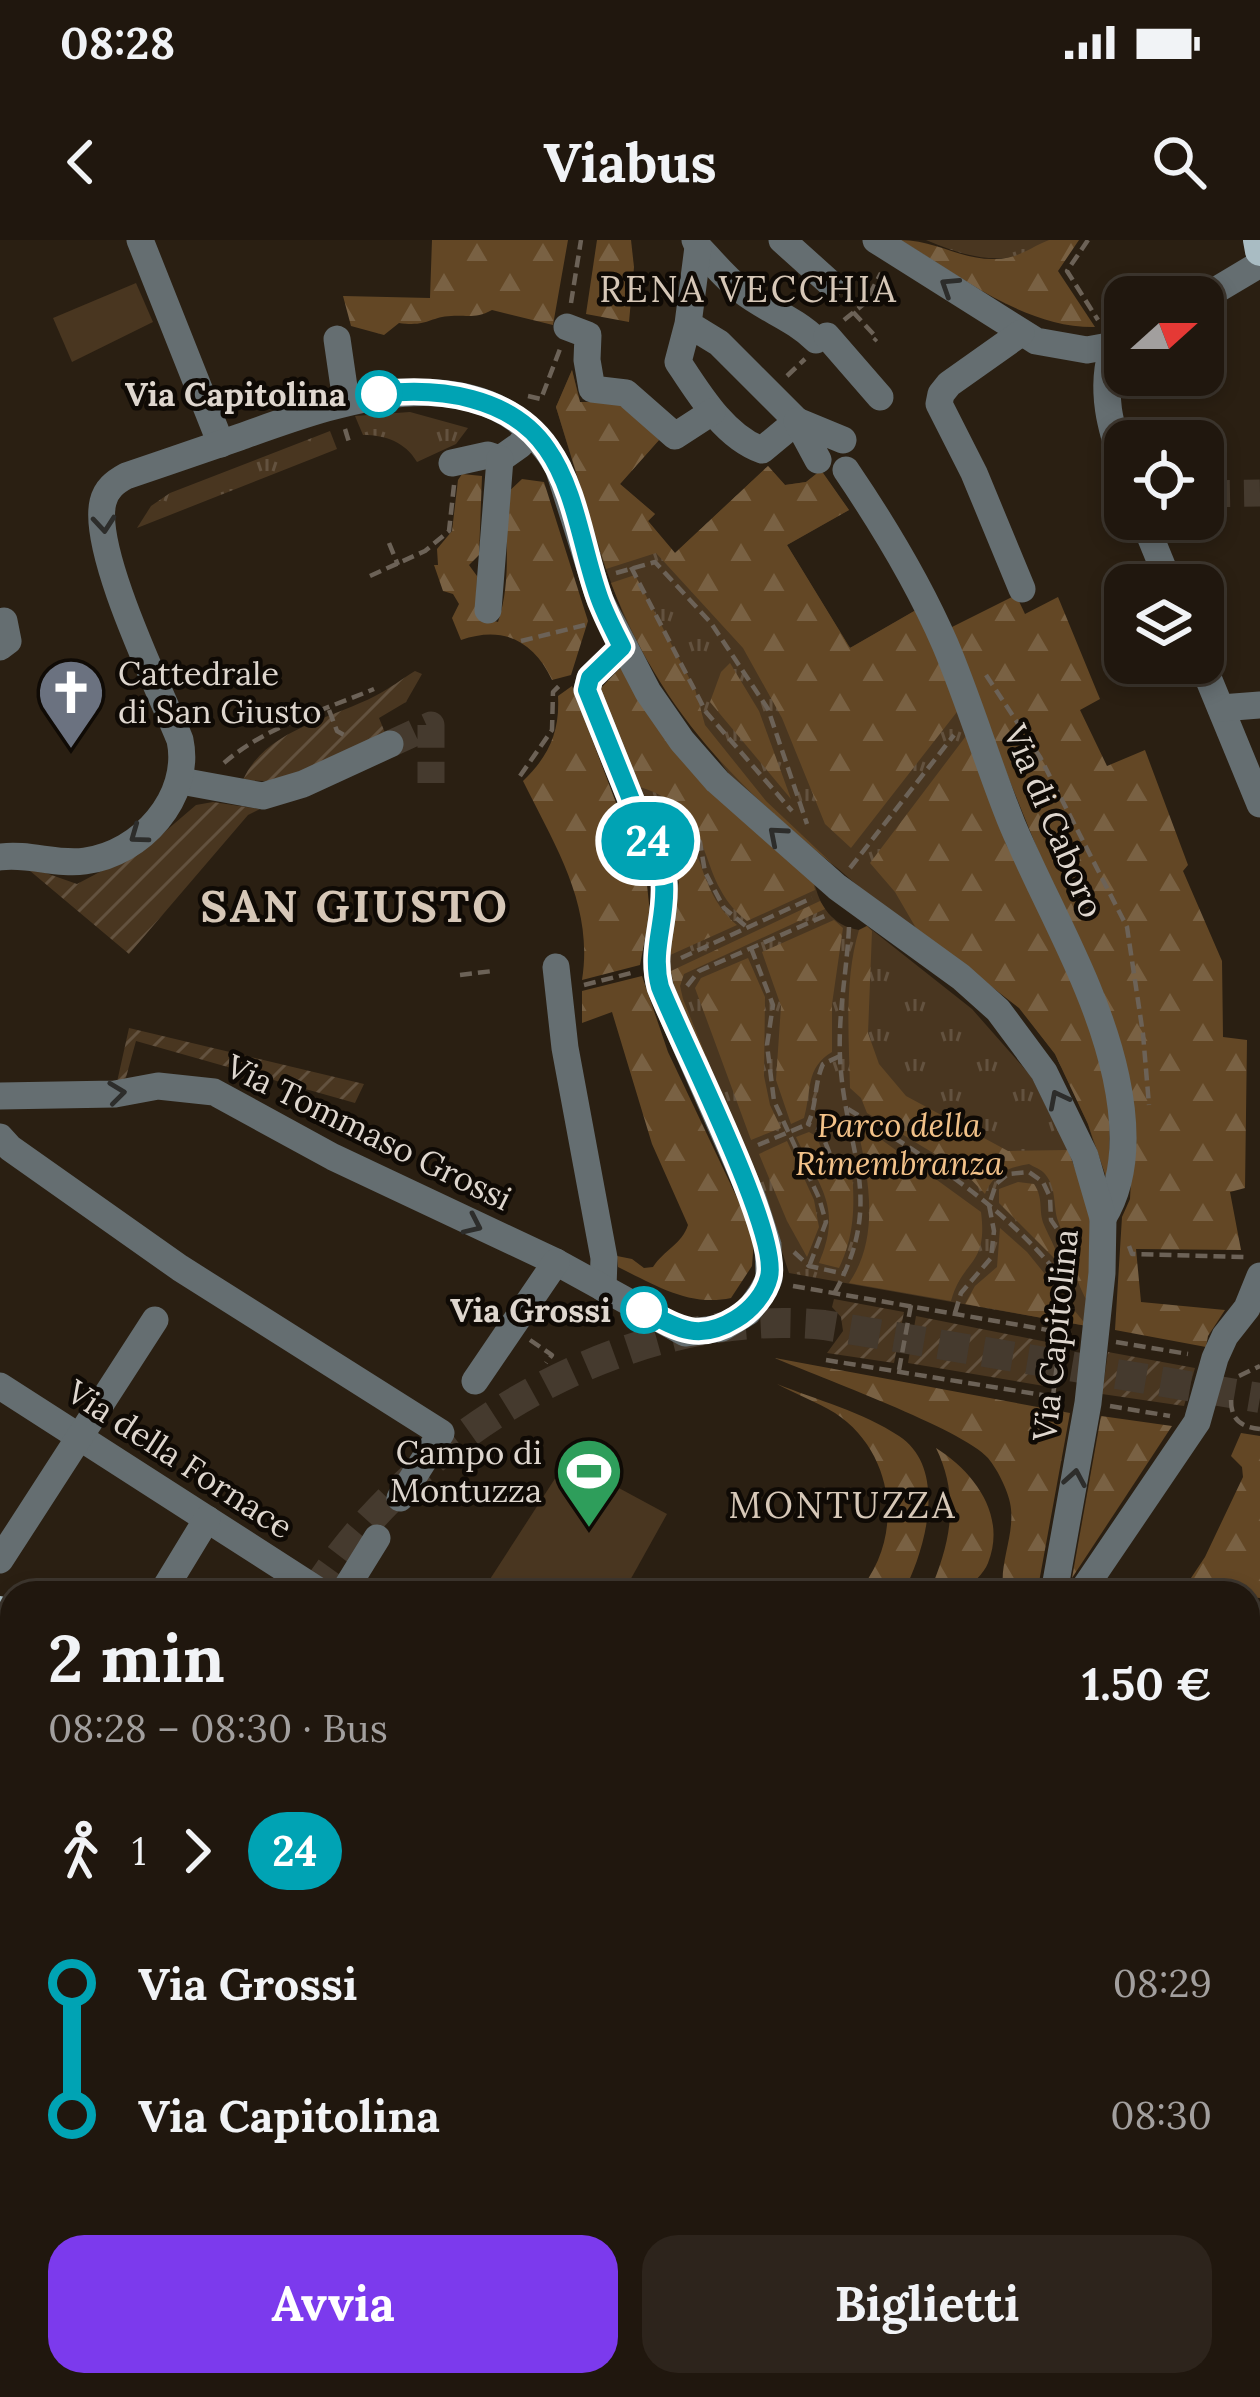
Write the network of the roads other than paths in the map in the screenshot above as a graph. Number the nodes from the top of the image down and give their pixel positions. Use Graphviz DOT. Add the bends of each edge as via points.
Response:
graph roads {
  1 [pos="782,240"];
  2 [pos="1258,240"];
  3 [pos="147,242"];
  4 [pos="696,243"];
  5 [pos="885,246"];
  6 [pos="1260,251"];
  7 [pos="1260,264"];
  8 [pos="831,284"];
  9 [pos="1224,285"];
  10 [pos="688,324"];
  11 [pos="568,328"];
  12 [pos="1022,333"];
  13 [pos="337,339"];
  14 [pos="1104,343"];
  15 [pos="880,397"];
  16 [pos="346,401"];
  17 [pos="712,412"];
  18 [pos="797,421"];
  19 [pos="530,430"];
  20 [pos="843,440"];
  21 [pos="221,444"];
  22 [pos="500,459"];
  23 [pos="818,460"];
  24 [pos="452,464"];
  25 [pos="846,470"];
  26 [pos="1022,589"];
  27 [pos="488,610"];
  28 [pos="622,647"];
  29 [pos="1211,684"];
  30 [pos="1260,705"];
  31 [pos="1221,708"];
  32 [pos="390,744"];
  33 [pos="193,785"];
  34 [pos="1260,804"];
  35 [pos="0,857"];
  36 [pos="556,967"];
  37 [pos="0,1096"];
  38 [pos="3,1150"];
  39 [pos="1114,1227"];
  40 [pos="556,1262"];
  41 [pos="1258,1268"];
  42 [pos="603,1288"];
  43 [pos="155,1319"];
  44 [pos="475,1381"];
  45 [pos="0,1386"];
  46 [pos="79,1437"];
  47 [pos="400,1498"];
  48 [pos="207,1519"];
  49 [pos="377,1538"];
  50 [pos="0,1560"];
  51 [pos="169,1581"];
  52 [pos="303,1581"];
  53 [pos="351,1581"];
  54 [pos="1056,1581"];
  55 [pos="1090,1581"];
  1 -- 8 [label="street"];
  2 -- 6 [label="main road"];
  3 -- 21 [label="street"];
  4 -- 10 [label="street"];
  4 -- 15 [label="street" via="739,289 822,338"];
  12 -- 5 [label="street, one-way"];
  7 -- 9 [label="street"];
  10 -- 17 [label="street" via="678,362"];
  10 -- 18 [label="street" via="719,343"];
  11 -- 17 [label="street" via="588,335 592,388 626,393 675,436"];
  12 -- 14 [label="street" via="1071,349"];
  12 -- 26 [label="street" via="944,389 939,404"];
  13 -- 16 [label="street"];
  16 -- 19 [label="street" via="444,394 491,406"];
  16 -- 21 [label="street"];
  17 -- 18 [label="street" via="762,450"];
  18 -- 20 [label="street"];
  18 -- 23 [label="street"];
  19 -- 22 [label="street"];
  19 -- 28 [label="street, Via Capitolina" via="558,467"];
  21 -- 33 [label="street, one-way" via="127,476 104,496 101,516 110,563"];
  22 -- 24 [label="street"];
  22 -- 27 [label="street"];
  25 -- 39 [label="street, Via di Caboro" via="939,630 1102,1028 1123,1138"];
  39 -- 28 [label="street, Via Capitolina, one-way" via="1061,1104 1022,1038 961,976 864,910 708,772"];
  28 -- 42 [label="street, Via Tommaso Grossi" via="587,690 664,882 655,949 660,987 753,1199 770,1264 748,1312 722,1328 685,1333"];
  29 -- 31 [label="street"];
  30 -- 31 [label="street"];
  31 -- 34 [label="street"];
  32 -- 33 [label="street" via="263,796"];
  33 -- 35 [label="street, one-way" via="133,840 103,856"];
  36 -- 42 [label="street"];
  37 -- 40 [label="street, Via Tommaso Grossi, one-way" via="158,1086 214,1092"];
  38 -- 47 [label="street" via="441,1433"];
  54 -- 39 [label="street, Via Capitolina, one-way"];
  40 -- 42 [label="street, Via Tommaso Grossi"];
  40 -- 44 [label="street"];
  41 -- 55 [label="street" via="1246,1308 1214,1360 1198,1422"];
  43 -- 46 [label="street"];
  45 -- 46 [label="street, Via della Fornace"];
  46 -- 48 [label="street, Via della Fornace"];
  46 -- 50 [label="street"];
  48 -- 51 [label="street"];
  48 -- 52 [label="street, Via della Fornace"];
  49 -- 53 [label="street"];
}
